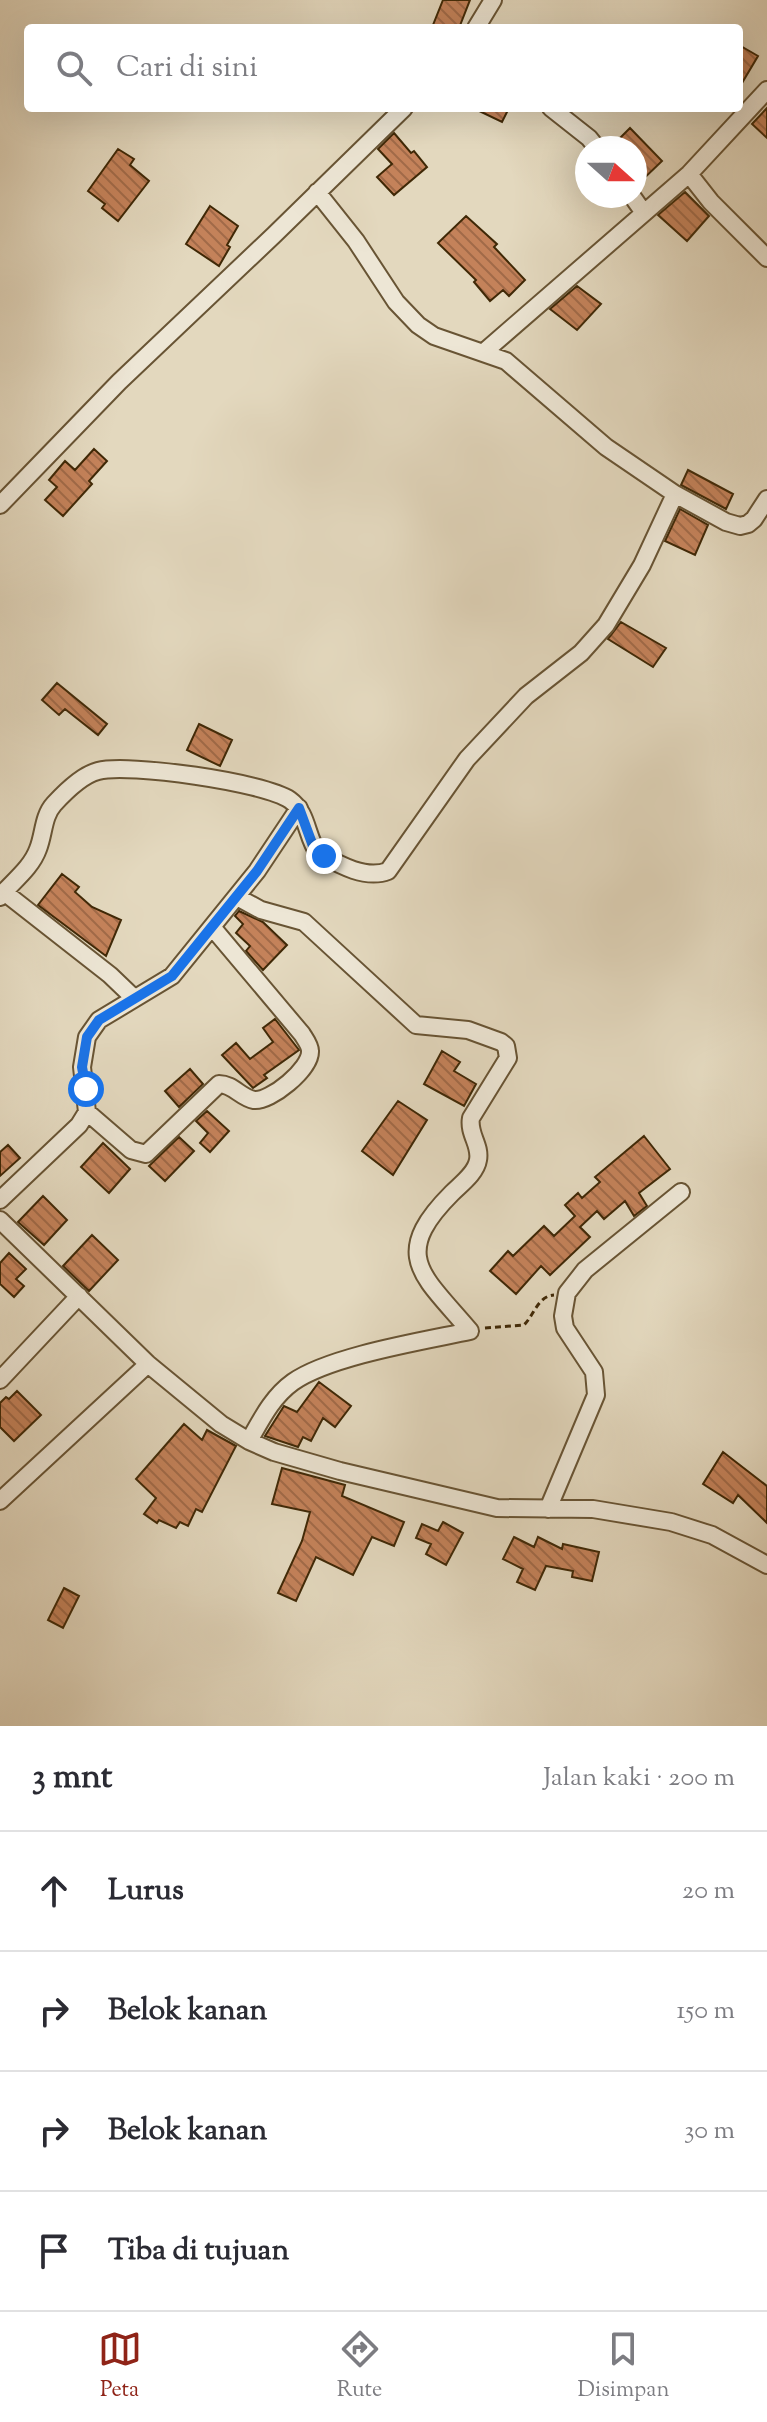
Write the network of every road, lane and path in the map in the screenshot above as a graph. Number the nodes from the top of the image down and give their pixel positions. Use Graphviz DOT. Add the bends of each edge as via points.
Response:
graph roads {
  1 [pos="493,0"];
  2 [pos="478,24"];
  3 [pos="767,90"];
  4 [pos="400,112"];
  5 [pos="556,112"];
  6 [pos="586,136"];
  7 [pos="689,174"];
  8 [pos="317,192"];
  9 [pos="640,208"];
  10 [pos="644,213"];
  11 [pos="767,258"];
  12 [pos="484,352"];
  13 [pos="675,494"];
  14 [pos="767,499"];
  15 [pos="0,505"];
  16 [pos="299,808"];
  17 [pos="2,894"];
  18 [pos="237,897"];
  19 [pos="212,927"];
  20 [pos="134,998"];
  21 [pos="87,1112"];
  22 [pos="681,1192"];
  23 [pos="0,1200"];
  24 [pos="0,1220"];
  25 [pos="567,1293"];
  26 [pos="79,1296"];
  27 [pos="470,1331"];
  28 [pos="148,1364"];
  29 [pos="0,1380"];
  30 [pos="249,1441"];
  31 [pos="0,1501"];
  32 [pos="548,1509"];
  33 [pos="767,1565"];
  1 -- 2 [label="street"];
  3 -- 7 [label="street"];
  4 -- 8 [label="street"];
  5 -- 6 [label="street"];
  7 -- 10 [label="street"];
  7 -- 11 [label="street"];
  8 -- 12 [label="street" via="409,316 434,336"];
  8 -- 15 [label="street"];
  9 -- 10 [label="street"];
  10 -- 12 [label="street"];
  12 -- 13 [label="street" via="506,361 606,447"];
  13 -- 14 [label="street" via="740,526 754,519"];
  13 -- 16 [label="street" via="606,625 581,653 526,696 467,759 388,871 365,874 318,853"];
  16 -- 17 [label="street" via="257,786 123,769 97,771 53,805 37,852"];
  16 -- 18 [label="street"];
  17 -- 20 [label="street"];
  18 -- 19 [label="street"];
  18 -- 27 [label="street" via="304,922 416,1025 468,1030 506,1046 505,1065 471,1118 478,1162 430,1215 417,1246 419,1267"];
  19 -- 20 [label="street" via="172,976"];
  19 -- 21 [label="street" via="308,1043 308,1063 263,1099 219,1084 146,1154 131,1150"];
  20 -- 21 [label="street" via="99,1020 87,1037 82,1067"];
  21 -- 23 [label="street"];
  22 -- 25 [label="street" via="585,1270"];
  24 -- 26 [label="street"];
  25 -- 27 [label="path" via="547,1295 524,1325"];
  25 -- 32 [label="street" via="565,1328 594,1372 596,1395"];
  26 -- 28 [label="street"];
  26 -- 29 [label="street"];
  27 -- 30 [label="street" via="325,1366 292,1383 269,1407"];
  28 -- 30 [label="street"];
  28 -- 31 [label="street"];
  30 -- 32 [label="street" via="447,1498 497,1508"];
  32 -- 33 [label="street" via="593,1509 671,1522 712,1535"];
}
